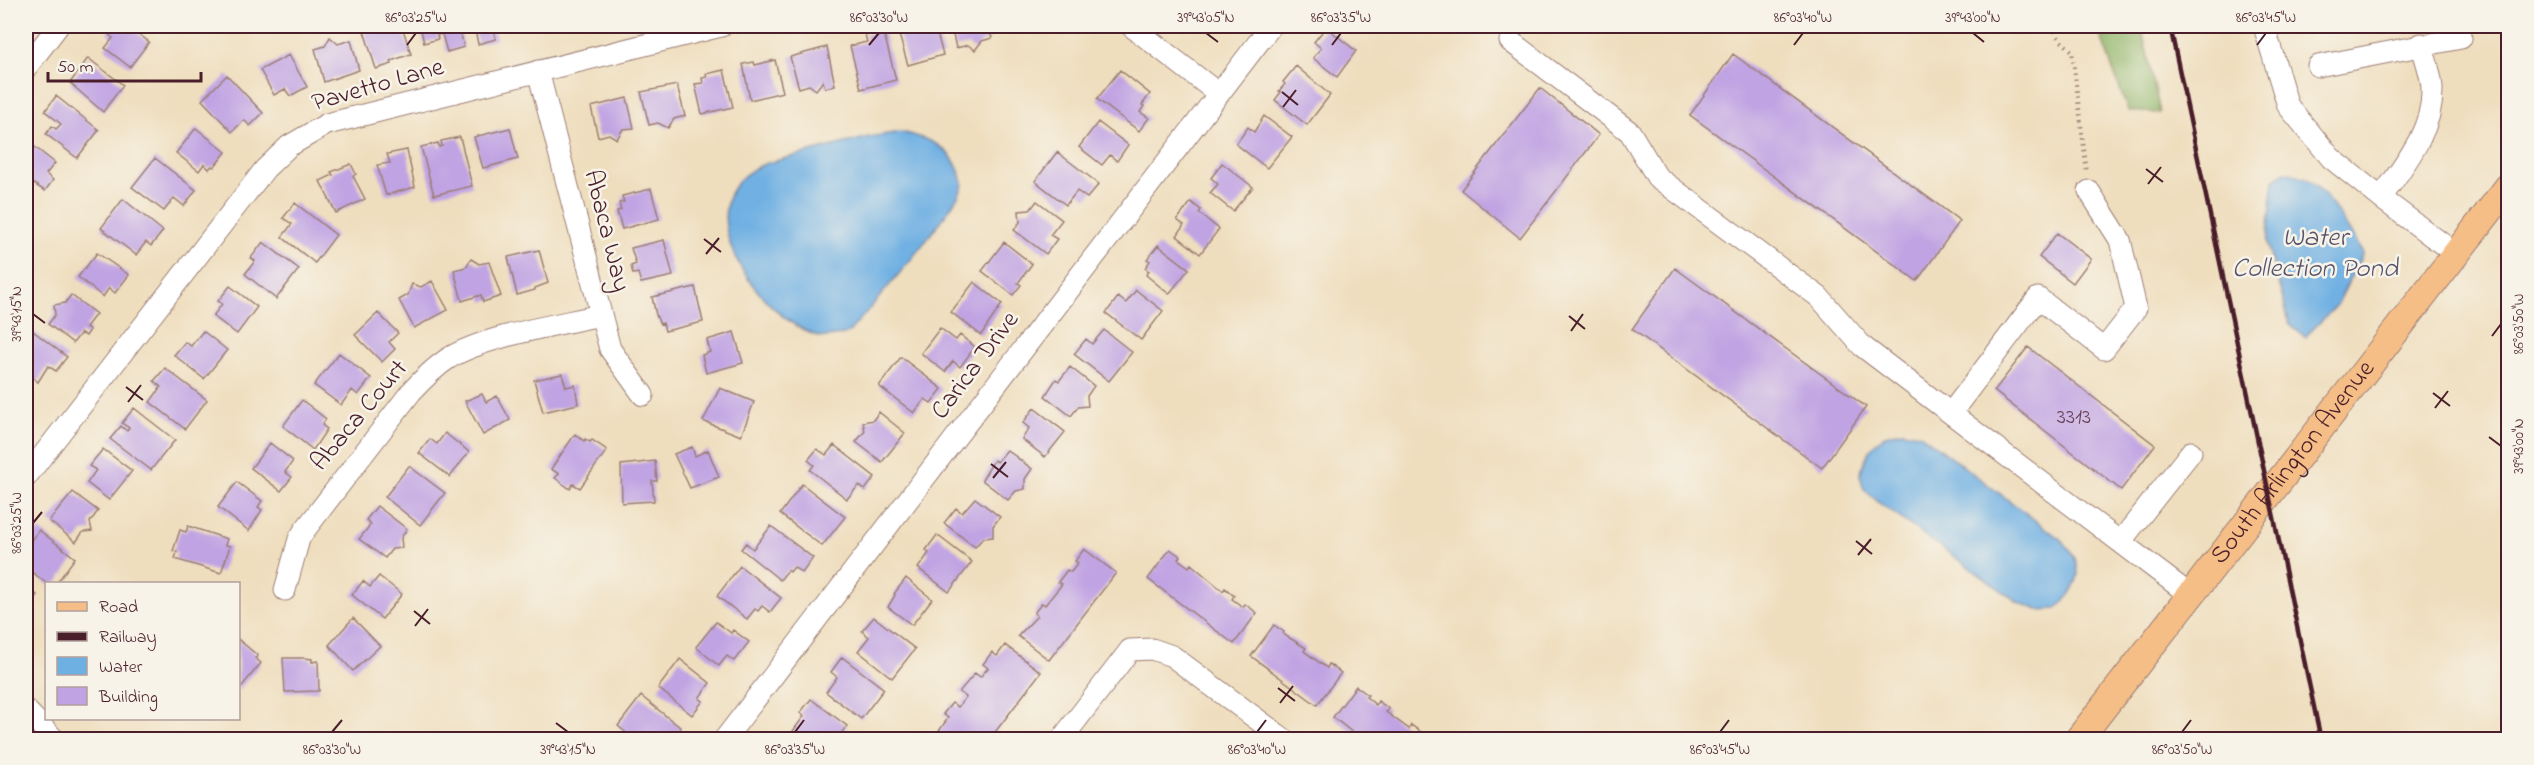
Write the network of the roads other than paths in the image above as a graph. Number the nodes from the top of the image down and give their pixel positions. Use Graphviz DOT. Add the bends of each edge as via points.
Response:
graph roads {
  1 [pos="58,26"];
  2 [pos="721,26"];
  3 [pos="1131,26"];
  4 [pos="1271,26"];
  5 [pos="2264,26"];
  6 [pos="2461,38"];
  7 [pos="1510,41"];
  8 [pos="2421,44"];
  9 [pos="2318,66"];
  10 [pos="26,68"];
  11 [pos="538,71"];
  12 [pos="1219,94"];
  13 [pos="2508,187"];
  14 [pos="2089,191"];
  15 [pos="2381,198"];
  16 [pos="2457,255"];
  17 [pos="600,315"];
  18 [pos="643,394"];
  19 [pos="1951,413"];
  20 [pos="2191,452"];
  21 [pos="26,477"];
  22 [pos="2121,541"];
  23 [pos="285,590"];
  24 [pos="2190,595"];
  25 [pos="26,710"];
  26 [pos="55,740"];
  27 [pos="724,740"];
  28 [pos="1061,740"];
  29 [pos="1285,740"];
  30 [pos="2078,740"];
  1 -- 10 [label="street"];
  2 -- 11 [label="street, Pavetto Lane"];
  3 -- 12 [label="street"];
  4 -- 12 [label="street, Carica Drive"];
  5 -- 15 [label="street" via="2288,106 2331,159"];
  6 -- 8 [label="street"];
  7 -- 19 [label="street" via="1630,132 1657,177 1819,297 1862,346"];
  8 -- 9 [label="street"];
  8 -- 15 [label="street" via="2432,87 2432,105 2421,137"];
  11 -- 17 [label="street, Abaca Way"];
  11 -- 21 [label="street, Pavetto Lane" via="327,124 290,146 266,170"];
  12 -- 27 [label="street, Carica Drive"];
  13 -- 16 [label="main road, South Arlington Avenue"];
  14 -- 19 [label="street" via="2120,240 2136,308 2104,349 2038,298"];
  15 -- 16 [label="street"];
  16 -- 24 [label="main road, South Arlington Avenue"];
  17 -- 18 [label="street, Abaca Way" via="610,349"];
  17 -- 23 [label="street, Abaca Court" via="480,345 450,358 428,374 304,531"];
  19 -- 22 [label="street"];
  20 -- 22 [label="street"];
  22 -- 24 [label="street"];
  24 -- 30 [label="main road, South Arlington Avenue"];
  25 -- 26 [label="street"];
  28 -- 29 [label="street" via="1130,650 1152,650 1172,656"];
}
